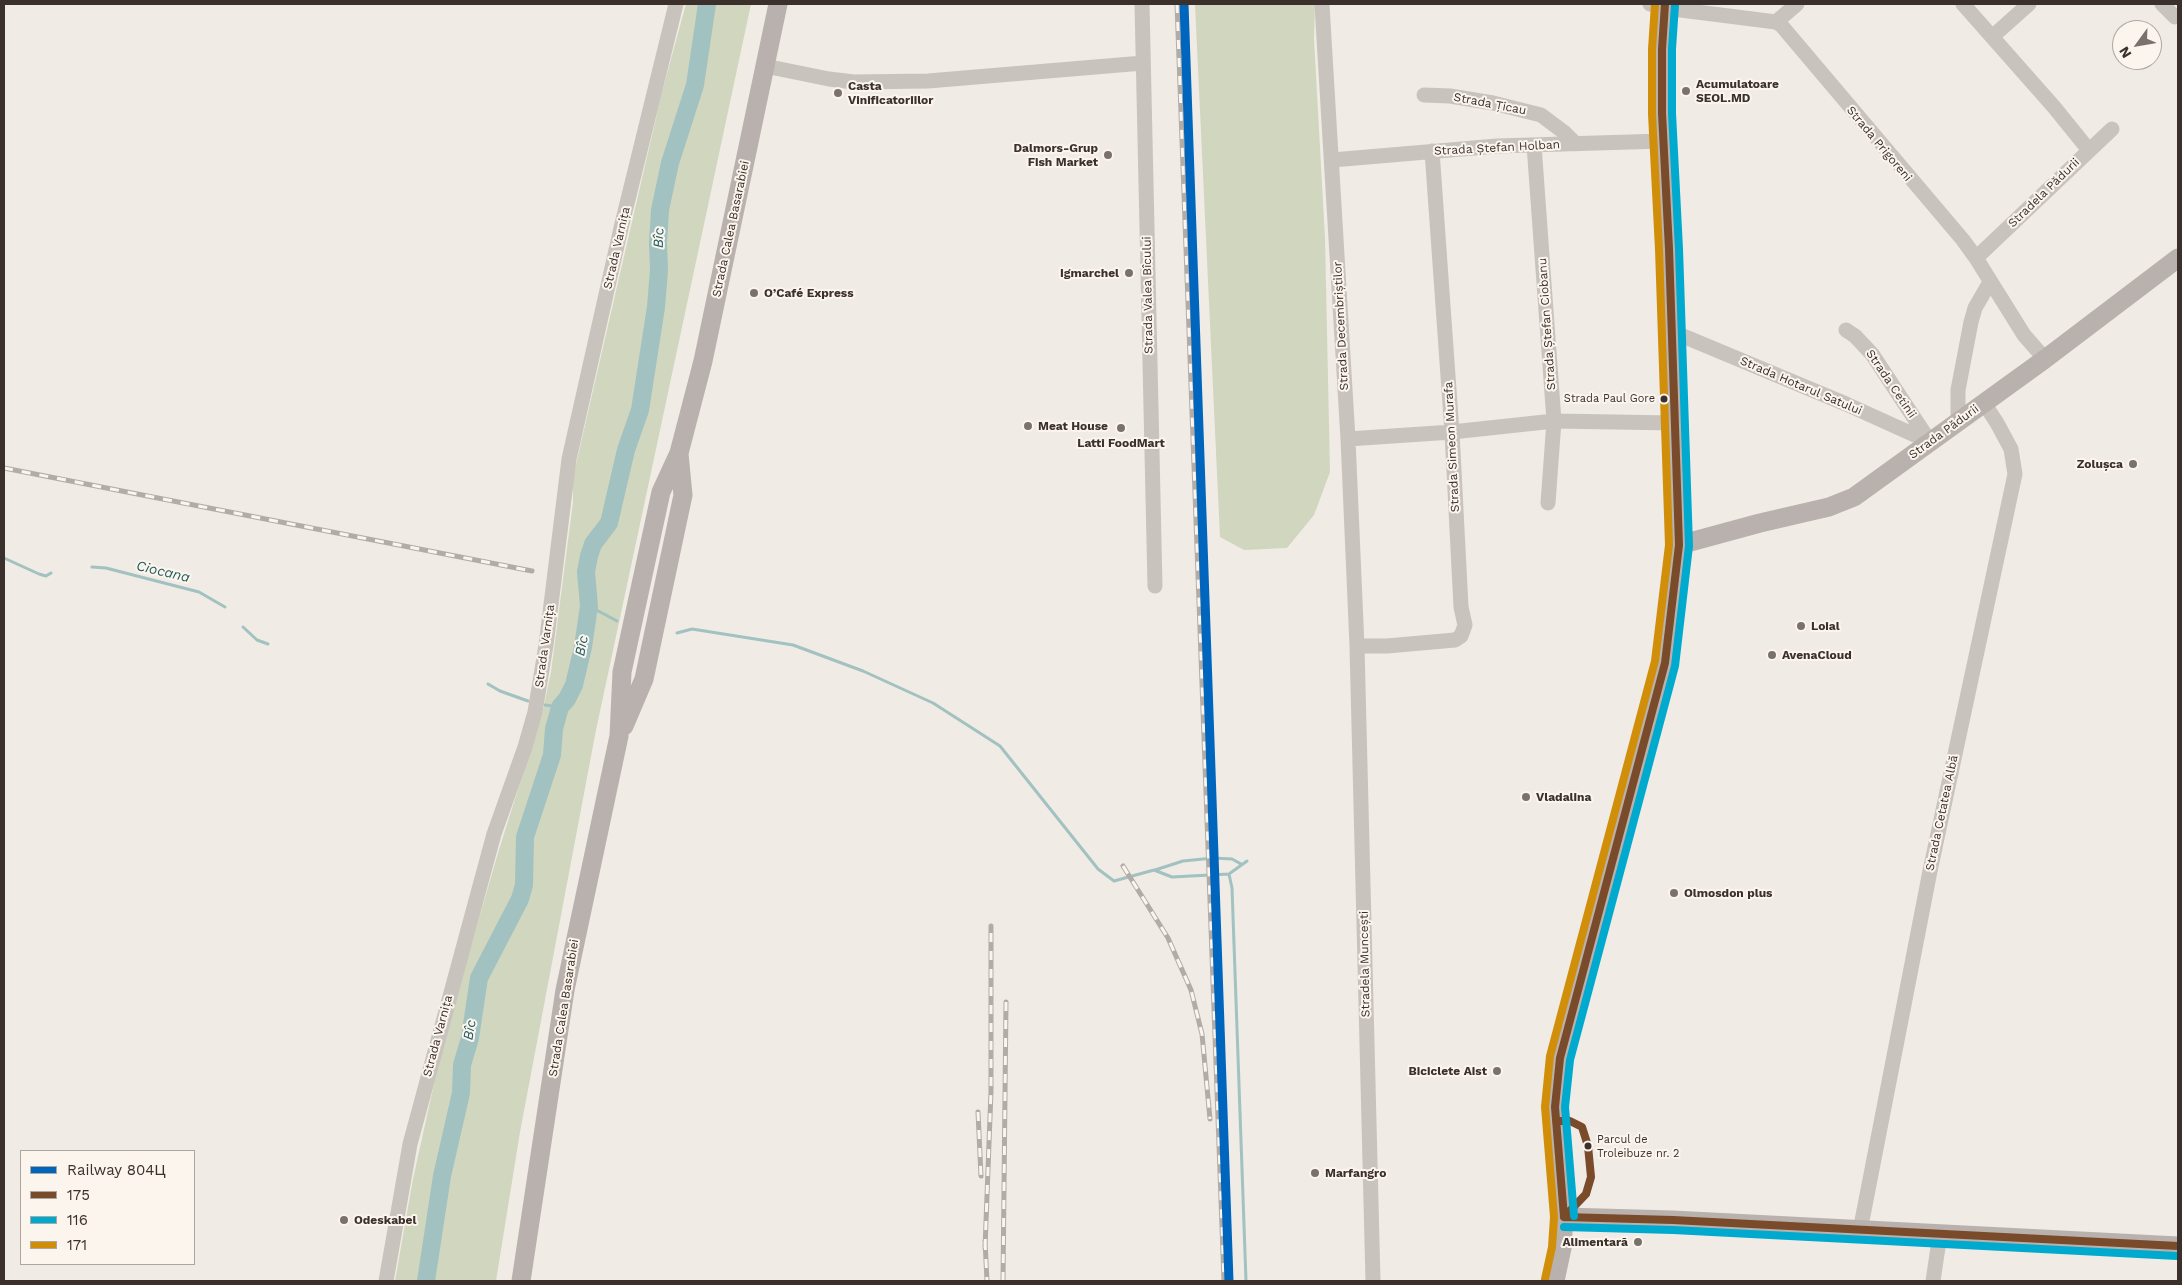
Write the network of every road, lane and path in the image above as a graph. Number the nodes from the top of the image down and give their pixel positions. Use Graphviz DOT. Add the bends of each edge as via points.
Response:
graph roads {
  1 [pos="676,4"];
  2 [pos="778,4"];
  3 [pos="1142,4"];
  4 [pos="1797,4"];
  5 [pos="1963,4"];
  6 [pos="2029,4"];
  7 [pos="2162,4"];
  8 [pos="1322,5"];
  9 [pos="1660,5"];
  10 [pos="2178,16"];
  11 [pos="1776,22"];
  12 [pos="1992,37"];
  13 [pos="1143,63"];
  14 [pos="766,66"];
  15 [pos="1424,95"];
  16 [pos="2112,129"];
  17 [pos="1663,140"];
  18 [pos="1576,144"];
  19 [pos="1534,145"];
  20 [pos="2088,149"];
  21 [pos="1432,151"];
  22 [pos="1332,160"];
  23 [pos="1976,258"];
  24 [pos="2178,258"];
  25 [pos="1990,282"];
  26 [pos="1671,330"];
  27 [pos="1846,330"];
  28 [pos="2045,359"];
  29 [pos="1984,403"];
  30 [pos="1554,421"];
  31 [pos="1958,422"];
  32 [pos="1674,423"];
  33 [pos="1452,432"];
  34 [pos="1348,439"];
  35 [pos="1930,442"];
  36 [pos="679,453"];
  37 [pos="1548,503"];
  38 [pos="653,532"];
  39 [pos="673,537"];
  40 [pos="1679,545"];
  41 [pos="1155,586"];
  42 [pos="1356,646"];
  43 [pos="622,672"];
  44 [pos="644,679"];
  45 [pos="619,736"];
  46 [pos="1564,1217"];
  47 [pos="1860,1231"];
  48 [pos="1940,1234"];
  49 [pos="2178,1246"];
  50 [pos="386,1281"];
  51 [pos="521,1281"];
  52 [pos="1373,1281"];
  53 [pos="1556,1281"];
  54 [pos="1933,1281"];
  1 -- 50 [label="street, Strada Varnița" via="569,459 535,712 494,834 412,1133"];
  2 -- 14 [label="main road, Strada Calea Basarabiei"];
  3 -- 13 [label="street, Strada Valea Bîcului"];
  4 -- 11 [label="street"];
  5 -- 12 [label="street"];
  6 -- 12 [label="street"];
  7 -- 10 [label="street"];
  8 -- 22 [label="street, Strada Decembriștilor"];
  9 -- 11 [label="street"];
  9 -- 17 [label="main road"];
  11 -- 23 [label="street, Strada Prigoreni"];
  12 -- 20 [label="street"];
  13 -- 14 [label="street" via="928,81 854,82"];
  13 -- 41 [label="street, Strada Valea Bîcului"];
  14 -- 36 [label="main road, Strada Calea Basarabiei" via="703,361"];
  15 -- 18 [label="street, Strada Țicau" via="1493,103 1541,115"];
  16 -- 20 [label="street, Stradela Pădurii"];
  17 -- 18 [label="street, Strada Ștefan Holban"];
  17 -- 26 [label="main road"];
  18 -- 19 [label="street, Strada Ștefan Holban"];
  19 -- 21 [label="street, Strada Ștefan Holban"];
  19 -- 30 [label="street, Strada Ștefan Ciobanu"];
  20 -- 23 [label="street, Stradela Pădurii"];
  21 -- 22 [label="street, Strada Ștefan Holban"];
  21 -- 33 [label="street, Strada Simeon Murafa"];
  22 -- 34 [label="street, Strada Decembriștilor"];
  23 -- 25 [label="street, Strada Prigoreni"];
  24 -- 28 [label="main road, Strada Pădurii"];
  25 -- 28 [label="street, Strada Prigoreni" via="2024,335"];
  25 -- 31 [label="street" via="1970,322 1958,390"];
  26 -- 32 [label="main road"];
  26 -- 35 [label="street, Strada Hotarul Satului"];
  27 -- 35 [label="street, Strada Cetinii" via="1872,354"];
  28 -- 29 [label="main road, Strada Pădurii"];
  29 -- 31 [label="main road, Strada Pădurii"];
  29 -- 47 [label="street, Strada Cetatea Albă" via="2011,449 2015,474 1930,871"];
  30 -- 32 [label="street"];
  30 -- 33 [label="street"];
  30 -- 37 [label="street, Strada Ștefan Ciobanu"];
  31 -- 35 [label="main road, Strada Pădurii"];
  32 -- 40 [label="main road"];
  33 -- 34 [label="street"];
  33 -- 42 [label="street, Strada Simeon Murafa" via="1462,636 1455,640"];
  34 -- 42 [label="street, Strada Decembriștilor"];
  35 -- 40 [label="main road, Strada Pădurii" via="1842,503"];
  36 -- 38 [label="main road, Strada Calea Basarabiei" via="662,492"];
  36 -- 39 [label="main road, Strada Calea Basarabiei" via="683,495"];
  38 -- 39 [label="main road" via="666,530"];
  38 -- 43 [label="main road, Strada Calea Basarabiei"];
  39 -- 44 [label="main road, Strada Calea Basarabiei"];
  40 -- 46 [label="main road" via="1665,663 1560,1058 1556,1107"];
  42 -- 52 [label="street, Stradela Muncești"];
  43 -- 44 [label="main road" via="632,678"];
  43 -- 45 [label="main road, Strada Calea Basarabiei"];
  44 -- 45 [label="main road, Strada Calea Basarabiei"];
  45 -- 51 [label="main road, Strada Calea Basarabiei" via="565,990"];
  46 -- 47 [label="main road"];
  46 -- 53 [label="main road"];
  47 -- 48 [label="main road"];
  48 -- 49 [label="main road"];
  48 -- 54 [label="street"];
}
